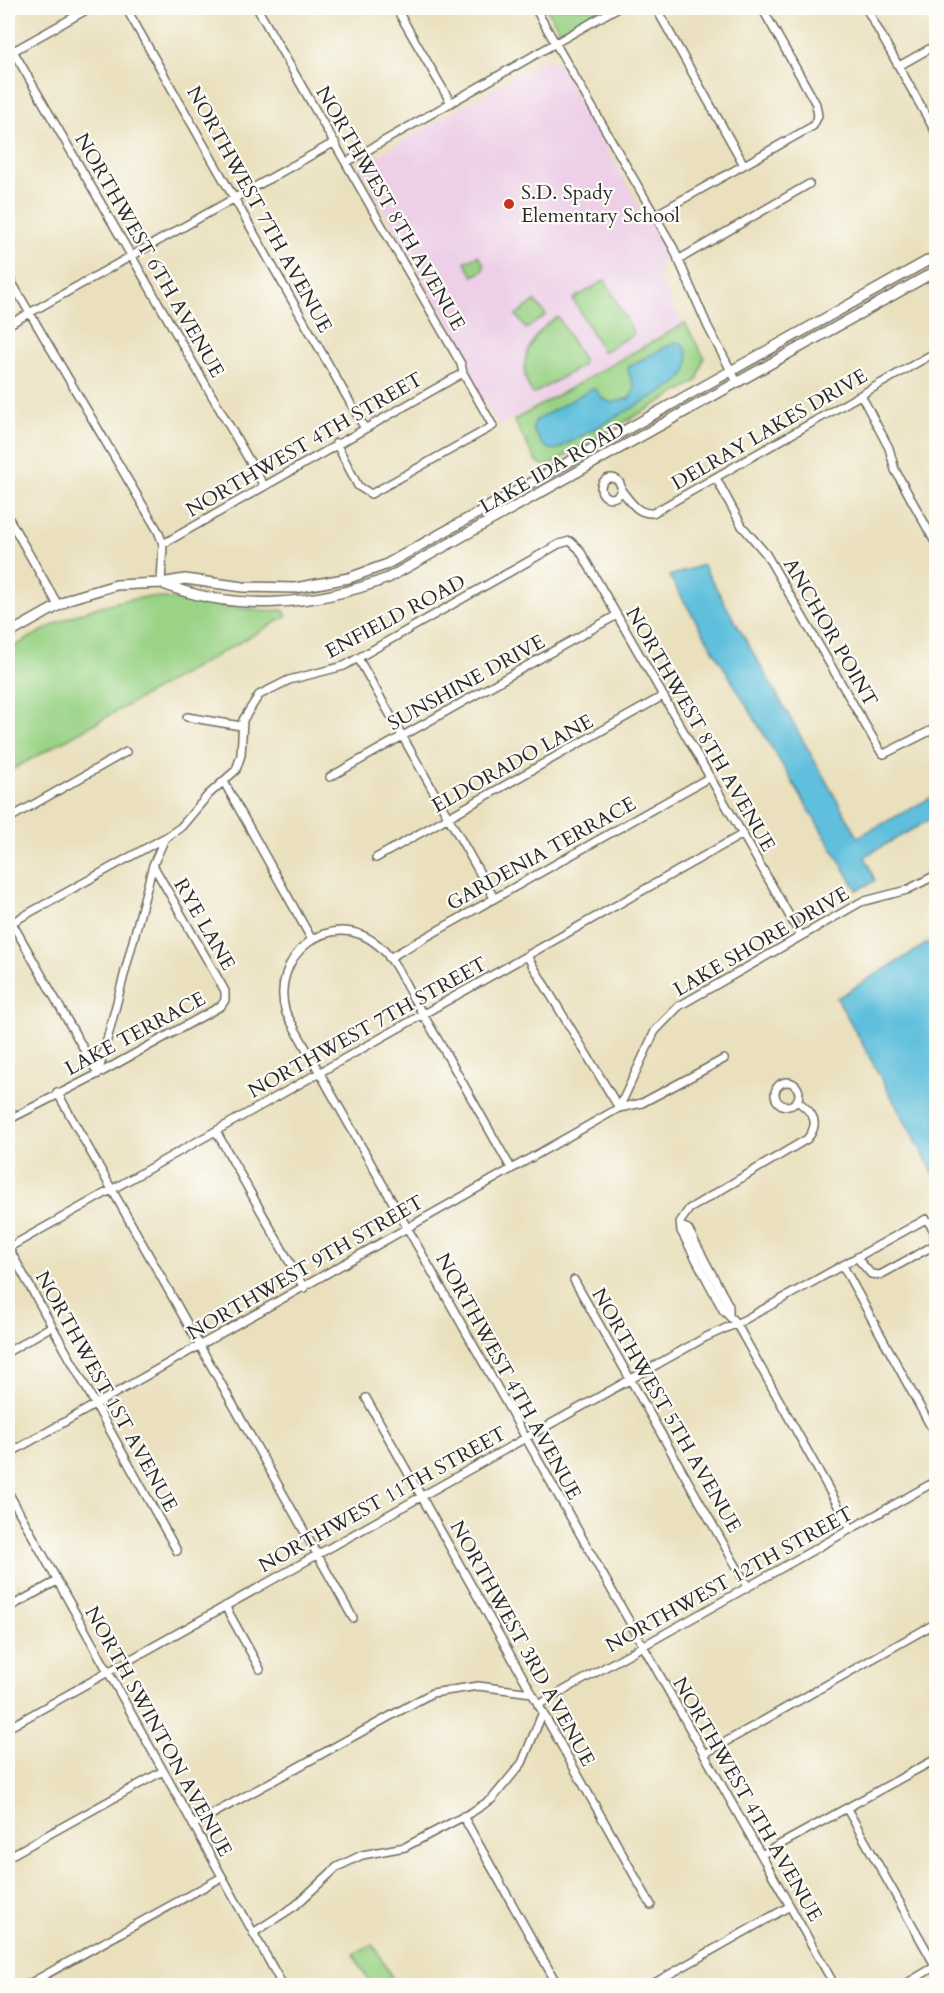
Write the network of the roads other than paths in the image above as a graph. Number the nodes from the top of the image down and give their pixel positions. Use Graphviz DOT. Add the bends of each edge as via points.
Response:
graph roads {
  1 [pos="90,8"];
  2 [pos="126,8"];
  3 [pos="257,8"];
  4 [pos="396,8"];
  5 [pos="535,8"];
  6 [pos="617,8"];
  7 [pos="656,8"];
  8 [pos="762,8"];
  9 [pos="867,8"];
  10 [pos="8,42"];
  11 [pos="556,43"];
  12 [pos="936,45"];
  13 [pos="10,52"];
  14 [pos="899,66"];
  15 [pos="451,103"];
  16 [pos="936,133"];
  17 [pos="335,142"];
  18 [pos="347,162"];
  19 [pos="744,165"];
  20 [pos="809,184"];
  21 [pos="234,197"];
  22 [pos="654,215"];
  23 [pos="131,256"];
  24 [pos="936,256"];
  25 [pos="678,260"];
  26 [pos="936,271"];
  27 [pos="8,276"];
  28 [pos="29,313"];
  29 [pos="8,325"];
  30 [pos="936,352"];
  31 [pos="731,370"];
  32 [pos="463,373"];
  33 [pos="737,382"];
  34 [pos="861,396"];
  35 [pos="364,427"];
  36 [pos="336,443"];
  37 [pos="716,478"];
  38 [pos="538,479"];
  39 [pos="264,486"];
  40 [pos="621,490"];
  41 [pos="528,501"];
  42 [pos="8,518"];
  43 [pos="570,541"];
  44 [pos="163,544"];
  45 [pos="936,544"];
  46 [pos="404,555"];
  47 [pos="411,567"];
  48 [pos="161,583"];
  49 [pos="58,605"];
  50 [pos="617,615"];
  51 [pos="8,634"];
  52 [pos="358,658"];
  53 [pos="663,696"];
  54 [pos="187,717"];
  55 [pos="242,726"];
  56 [pos="936,728"];
  57 [pos="403,736"];
  58 [pos="126,752"];
  59 [pos="330,777"];
  60 [pos="710,777"];
  61 [pos="224,782"];
  62 [pos="449,817"];
  63 [pos="8,819"];
  64 [pos="742,834"];
  65 [pos="165,838"];
  66 [pos="376,858"];
  67 [pos="153,865"];
  68 [pos="936,875"];
  69 [pos="494,898"];
  70 [pos="9,920"];
  71 [pos="801,936"];
  72 [pos="312,940"];
  73 [pos="527,956"];
  74 [pos="389,958"];
  75 [pos="225,1000"];
  76 [pos="423,1014"];
  77 [pos="723,1059"];
  78 [pos="320,1073"];
  79 [pos="98,1074"];
  80 [pos="57,1092"];
  81 [pos="797,1101"];
  82 [pos="619,1108"];
  83 [pos="8,1120"];
  84 [pos="216,1131"];
  85 [pos="511,1168"];
  86 [pos="112,1190"];
  87 [pos="408,1229"];
  88 [pos="8,1248"];
  89 [pos="857,1257"];
  90 [pos="843,1266"];
  91 [pos="574,1280"];
  92 [pos="304,1288"];
  93 [pos="736,1323"];
  94 [pos="52,1326"];
  95 [pos="200,1346"];
  96 [pos="8,1352"];
  97 [pos="630,1379"];
  98 [pos="366,1398"];
  99 [pos="96,1405"];
  100 [pos="936,1436"];
  101 [pos="525,1438"];
  102 [pos="8,1454"];
  103 [pos="936,1481"];
  104 [pos="8,1492"];
  105 [pos="421,1496"];
  106 [pos="851,1529"];
  107 [pos="177,1551"];
  108 [pos="316,1555"];
  109 [pos="57,1581"];
  110 [pos="748,1587"];
  111 [pos="225,1606"];
  112 [pos="8,1608"];
  113 [pos="353,1618"];
  114 [pos="936,1623"];
  115 [pos="643,1646"];
  116 [pos="260,1669"];
  117 [pos="108,1672"];
  118 [pos="532,1693"];
  119 [pos="538,1705"];
  120 [pos="543,1712"];
  121 [pos="8,1728"];
  122 [pos="704,1754"];
  123 [pos="934,1761"];
  124 [pos="163,1771"];
  125 [pos="936,1772"];
  126 [pos="847,1809"];
  127 [pos="463,1816"];
  128 [pos="193,1825"];
  129 [pos="761,1855"];
  130 [pos="8,1857"];
  131 [pos="222,1877"];
  132 [pos="651,1905"];
  133 [pos="790,1906"];
  134 [pos="253,1933"];
  135 [pos="936,1967"];
  136 [pos="25,1986"];
  137 [pos="283,1986"];
  138 [pos="558,1986"];
  139 [pos="649,1986"];
  140 [pos="835,1986"];
  141 [pos="902,1986"];
  1 -- 13 [label="street"];
  2 -- 21 [label="street, NORTHWEST 7TH AVENUE"];
  3 -- 17 [label="street, NORTHWEST 8TH AVENUE"];
  4 -- 15 [label="street"];
  5 -- 11 [label="street"];
  6 -- 11 [label="street"];
  7 -- 19 [label="street"];
  8 -- 19 [label="street" via="816,104 818,116 813,126"];
  9 -- 14 [label="street"];
  10 -- 13 [label="street, NORTHWEST 6TH AVENUE"];
  11 -- 15 [label="street"];
  11 -- 22 [label="street"];
  12 -- 14 [label="street"];
  13 -- 23 [label="street, NORTHWEST 6TH AVENUE"];
  14 -- 16 [label="street"];
  15 -- 18 [label="street"];
  17 -- 18 [label="street, NORTHWEST 8TH AVENUE"];
  17 -- 21 [label="street"];
  18 -- 32 [label="street, NORTHWEST 8TH AVENUE"];
  19 -- 22 [label="street"];
  20 -- 25 [label="street"];
  21 -- 23 [label="street"];
  21 -- 35 [label="street, NORTHWEST 7TH AVENUE"];
  22 -- 25 [label="street"];
  23 -- 28 [label="street"];
  23 -- 39 [label="street, NORTHWEST 6TH AVENUE"];
  24 -- 31 [label="street, LAKE IDA ROAD"];
  25 -- 31 [label="street"];
  26 -- 33 [label="street, LAKE IDA ROAD"];
  27 -- 28 [label="street"];
  28 -- 29 [label="street"];
  28 -- 44 [label="street"];
  30 -- 34 [label="street, DELRAY LAKES DRIVE"];
  31 -- 33 [label="street"];
  31 -- 38 [label="street, LAKE IDA ROAD"];
  32 -- 35 [label="street, NORTHWEST 4TH STREET"];
  32 -- 36 [label="street, NORTHWEST 8TH AVENUE" via="493,426 371,495 358,486"];
  33 -- 41 [label="street, LAKE IDA ROAD"];
  34 -- 37 [label="street, DELRAY LAKES DRIVE"];
  34 -- 45 [label="street" via="889,448 895,470"];
  35 -- 36 [label="street, NORTHWEST 4TH STREET"];
  36 -- 39 [label="street, NORTHWEST 4TH STREET"];
  37 -- 40 [label="street, DELRAY LAKES DRIVE" via="653,513 644,514"];
  37 -- 56 [label="street, ANCHOR POINT" via="742,526 766,554 881,752 892,752"];
  38 -- 41 [label="street"];
  38 -- 46 [label="street, LAKE IDA ROAD"];
  39 -- 44 [label="street, NORTHWEST 4TH STREET"];
  41 -- 47 [label="street, LAKE IDA ROAD"];
  42 -- 49 [label="street"];
  43 -- 50 [label="street, NORTHWEST 8TH AVENUE" via="579,549"];
  43 -- 52 [label="street, ENFIELD ROAD"];
  44 -- 48 [label="street"];
  46 -- 47 [label="street"];
  46 -- 48 [label="street, LAKE IDA ROAD" via="349,578 295,588 243,587 185,579"];
  47 -- 48 [label="street, LAKE IDA ROAD" via="353,591 277,603 183,592"];
  48 -- 49 [label="street, LAKE IDA ROAD" via="105,587"];
  49 -- 51 [label="street, LAKE IDA ROAD"];
  50 -- 53 [label="street, NORTHWEST 8TH AVENUE"];
  50 -- 57 [label="street, SUNSHINE DRIVE"];
  52 -- 55 [label="street, ENFIELD ROAD" via="331,671 289,680 263,691 247,709"];
  52 -- 57 [label="street"];
  53 -- 60 [label="street, NORTHWEST 8TH AVENUE"];
  53 -- 62 [label="street, ELDORADO LANE"];
  54 -- 55 [label="street"];
  55 -- 61 [label="street, ENFIELD ROAD" via="240,760"];
  57 -- 59 [label="street, SUNSHINE DRIVE"];
  57 -- 62 [label="street"];
  58 -- 63 [label="street"];
  60 -- 64 [label="street, NORTHWEST 8TH AVENUE"];
  60 -- 69 [label="street, GARDENIA TERRACE"];
  61 -- 65 [label="street, ENFIELD ROAD" via="181,827"];
  61 -- 72 [label="street"];
  62 -- 66 [label="street, ELDORADO LANE"];
  62 -- 69 [label="street"];
  64 -- 71 [label="street, NORTHWEST 8TH AVENUE"];
  64 -- 73 [label="street, NORTHWEST 7TH STREET"];
  65 -- 67 [label="street, ENFIELD ROAD"];
  65 -- 70 [label="street"];
  67 -- 75 [label="street, RYE LANE" via="225,991"];
  67 -- 79 [label="street, ENFIELD ROAD"];
  68 -- 71 [label="street, LAKE SHORE DRIVE" via="907,890 861,902"];
  69 -- 74 [label="street, GARDENIA TERRACE"];
  70 -- 79 [label="street"];
  71 -- 82 [label="street, LAKE SHORE DRIVE" via="669,1015 655,1031"];
  72 -- 74 [label="street" via="336,932 356,933 378,945"];
  72 -- 78 [label="street, NORTHWEST 4TH AVENUE" via="289,964 282,994 286,1013"];
  73 -- 76 [label="street, NORTHWEST 7TH STREET"];
  73 -- 82 [label="street"];
  74 -- 76 [label="street"];
  75 -- 79 [label="street, LAKE TERRACE" via="221,1006"];
  76 -- 78 [label="street, NORTHWEST 7TH STREET"];
  76 -- 85 [label="street"];
  77 -- 82 [label="street, NORTHWEST 9TH STREET" via="642,1103"];
  78 -- 84 [label="street, NORTHWEST 7TH STREET"];
  78 -- 87 [label="street, NORTHWEST 4TH AVENUE"];
  79 -- 80 [label="street, LAKE TERRACE"];
  80 -- 83 [label="street, LAKE TERRACE"];
  80 -- 86 [label="street"];
  81 -- 93 [label="street" via="810,1110 815,1121 815,1130 807,1139 689,1209 680,1222 681,1232 718,1300"];
  82 -- 85 [label="street, NORTHWEST 9TH STREET"];
  84 -- 86 [label="street, NORTHWEST 7TH STREET"];
  84 -- 92 [label="street"];
  85 -- 87 [label="street, NORTHWEST 9TH STREET"];
  86 -- 88 [label="street, NORTHWEST 7TH STREET"];
  86 -- 95 [label="street"];
  87 -- 92 [label="street, NORTHWEST 9TH STREET"];
  87 -- 101 [label="street, NORTHWEST 4TH AVENUE"];
  88 -- 94 [label="street, NORTHWEST 1ST AVENUE"];
  89 -- 89 [label="street, NORTHWEST 11TH STREET" via="871,1274 880,1275 926,1250 935,1243 936,1236 926,1219"];
  89 -- 90 [label="street, NORTHWEST 11TH STREET"];
  90 -- 93 [label="street, NORTHWEST 11TH STREET"];
  90 -- 100 [label="street"];
  91 -- 97 [label="street, NORTHWEST 5TH AVENUE"];
  92 -- 95 [label="street, NORTHWEST 9TH STREET"];
  93 -- 97 [label="street, NORTHWEST 11TH STREET"];
  93 -- 106 [label="street"];
  94 -- 96 [label="street"];
  94 -- 99 [label="street, NORTHWEST 1ST AVENUE"];
  95 -- 99 [label="street, NORTHWEST 9TH STREET"];
  95 -- 108 [label="street"];
  97 -- 101 [label="street, NORTHWEST 11TH STREET"];
  97 -- 110 [label="street, NORTHWEST 5TH AVENUE"];
  98 -- 105 [label="street, NORTHWEST 3RD AVENUE"];
  99 -- 102 [label="street, NORTHWEST 9TH STREET"];
  99 -- 107 [label="street, NORTHWEST 1ST AVENUE"];
  101 -- 105 [label="street, NORTHWEST 11TH STREET"];
  101 -- 115 [label="street, NORTHWEST 4TH AVENUE"];
  103 -- 106 [label="street, NORTHWEST 12TH STREET"];
  104 -- 109 [label="street, NORTH SWINTON AVENUE"];
  105 -- 108 [label="street, NORTHWEST 11TH STREET"];
  105 -- 118 [label="street, NORTHWEST 3RD AVENUE"];
  106 -- 110 [label="street, NORTHWEST 12TH STREET"];
  108 -- 111 [label="street, NORTHWEST 11TH STREET"];
  108 -- 113 [label="street"];
  109 -- 112 [label="street"];
  109 -- 117 [label="street, NORTH SWINTON AVENUE"];
  110 -- 115 [label="street, NORTHWEST 12TH STREET"];
  111 -- 116 [label="street"];
  111 -- 117 [label="street, NORTHWEST 11TH STREET"];
  114 -- 122 [label="street"];
  115 -- 119 [label="street, NORTHWEST 12TH STREET"];
  115 -- 122 [label="street, NORTHWEST 4TH AVENUE"];
  117 -- 121 [label="street, NORTHWEST 11TH STREET"];
  117 -- 124 [label="street, NORTH SWINTON AVENUE"];
  118 -- 119 [label="street, NORTHWEST 3RD AVENUE"];
  118 -- 128 [label="street" via="478,1686 432,1693"];
  119 -- 120 [label="street, NORTHWEST 3RD AVENUE"];
  120 -- 127 [label="street" via="512,1778 492,1798"];
  120 -- 132 [label="street, NORTHWEST 3RD AVENUE"];
  122 -- 129 [label="street, NORTHWEST 4TH AVENUE"];
  123 -- 125 [label="street"];
  123 -- 126 [label="street"];
  124 -- 128 [label="street, NORTH SWINTON AVENUE"];
  124 -- 130 [label="street"];
  126 -- 129 [label="street"];
  126 -- 135 [label="street"];
  127 -- 134 [label="street" via="405,1847 362,1855 337,1866 295,1906"];
  127 -- 138 [label="street"];
  128 -- 131 [label="street, NORTH SWINTON AVENUE"];
  129 -- 133 [label="street, NORTHWEST 4TH AVENUE"];
  131 -- 134 [label="street, NORTH SWINTON AVENUE"];
  131 -- 136 [label="street"];
  133 -- 139 [label="street"];
  133 -- 140 [label="street, NORTHWEST 4TH AVENUE"];
  134 -- 137 [label="street, NORTH SWINTON AVENUE"];
  135 -- 141 [label="street"];
}
